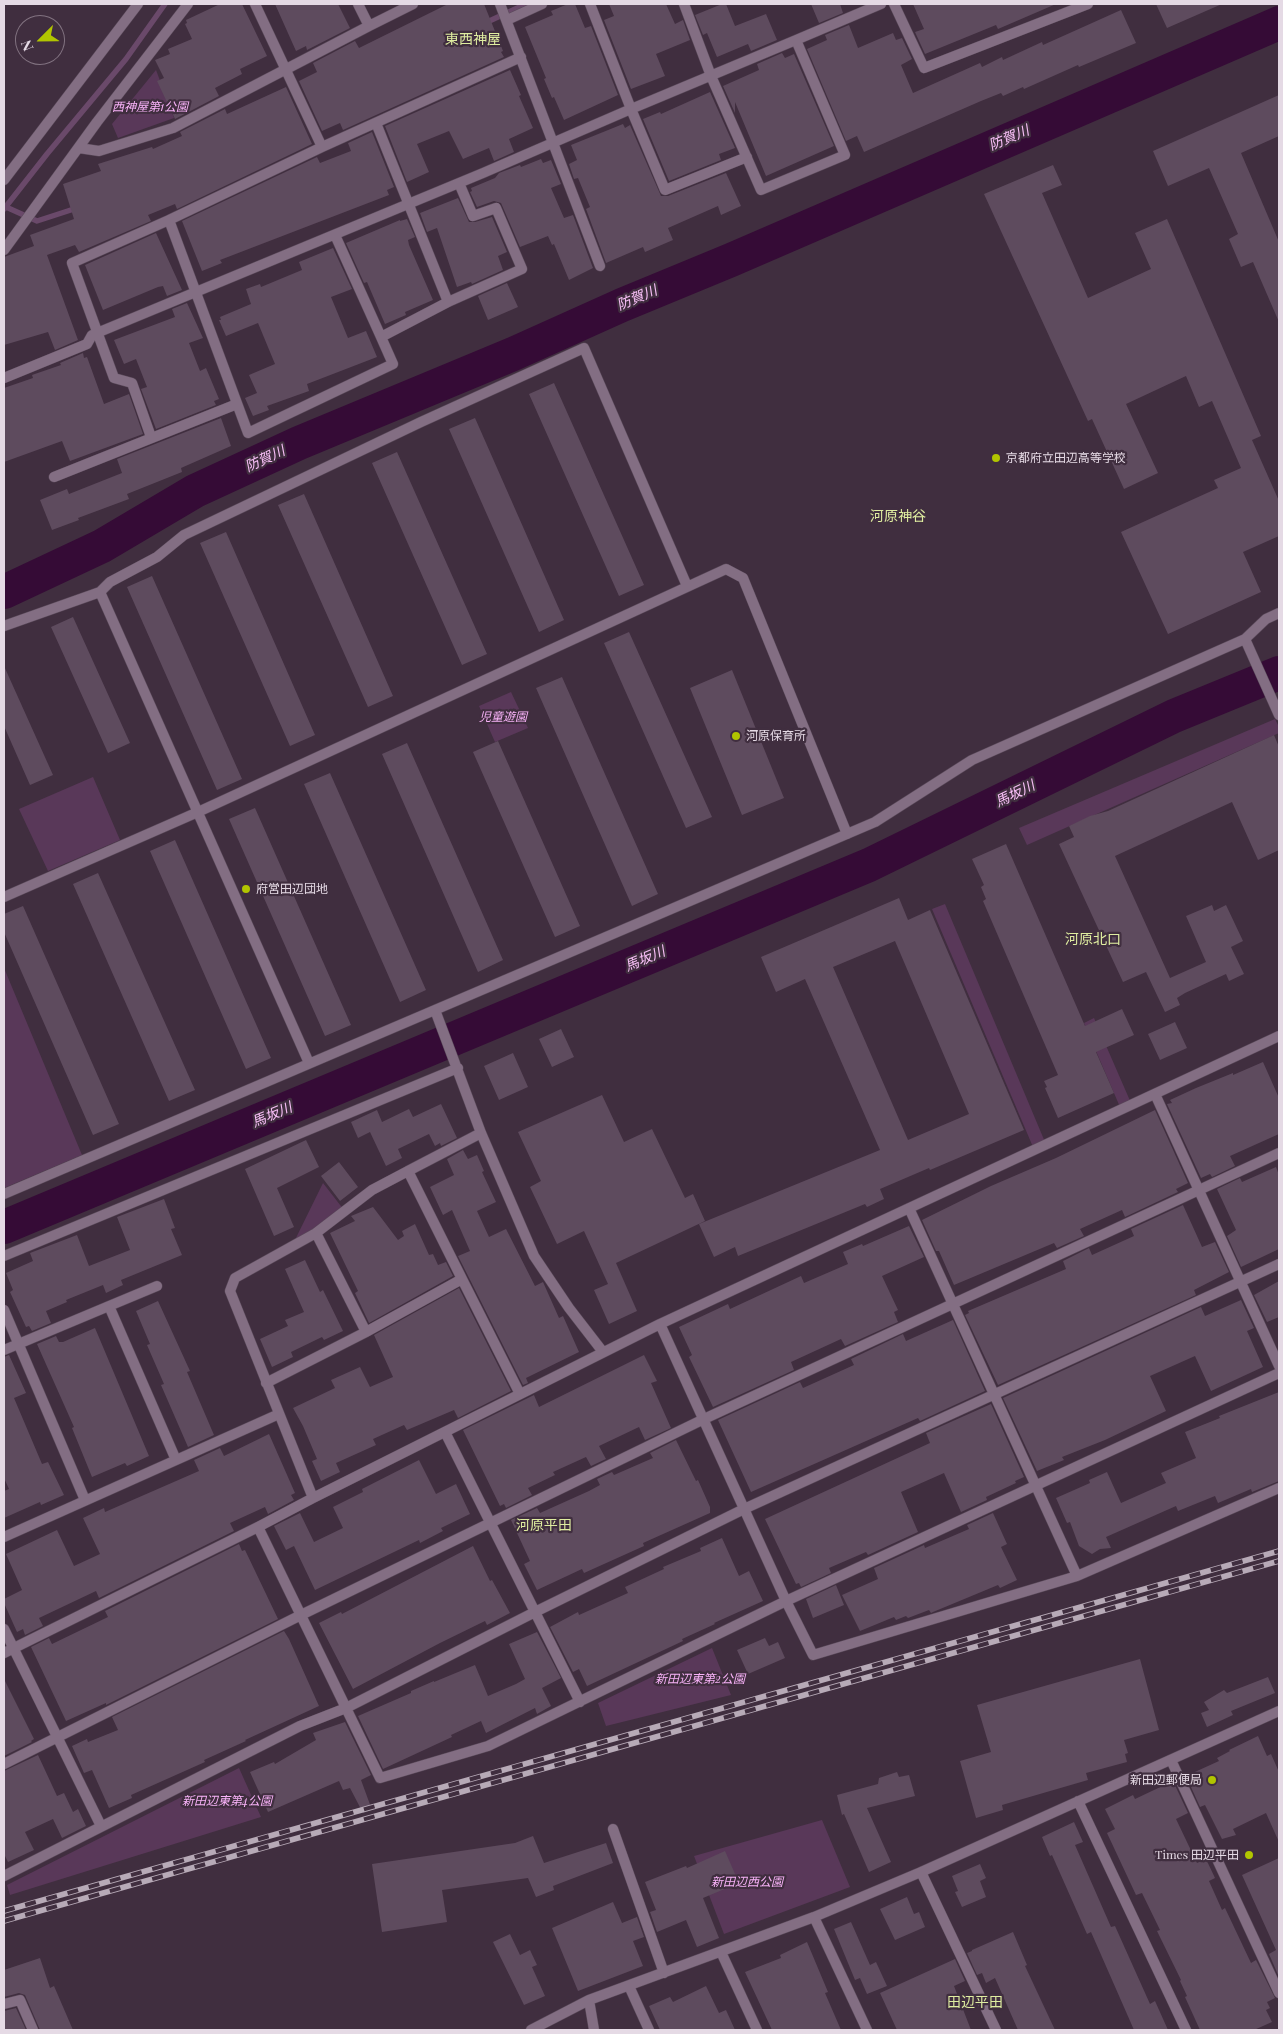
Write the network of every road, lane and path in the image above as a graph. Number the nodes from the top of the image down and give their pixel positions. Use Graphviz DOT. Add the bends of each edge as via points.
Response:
graph roads {
  1 [pos="138,4"];
  2 [pos="188,4"];
  3 [pos="255,4"];
  4 [pos="358,4"];
  5 [pos="413,4"];
  6 [pos="542,4"];
  7 [pos="590,4"];
  8 [pos="686,4"];
  9 [pos="881,4"];
  10 [pos="894,4"];
  11 [pos="1088,4"];
  12 [pos="500,6"];
  13 [pos="507,20"];
  14 [pos="369,26"];
  15 [pos="796,40"];
  16 [pos="521,57"];
  17 [pos="286,68"];
  18 [pos="711,76"];
  19 [pos="631,109"];
  20 [pos="376,123"];
  21 [pos="553,142"];
  22 [pos="322,147"];
  23 [pos="79,148"];
  24 [pos="747,157"];
  25 [pos="4,180"];
  26 [pos="459,184"];
  27 [pos="409,204"];
  28 [pos="169,220"];
  29 [pos="335,235"];
  30 [pos="4,250"];
  31 [pos="600,266"];
  32 [pos="195,292"];
  33 [pos="448,302"];
  34 [pos="98,332"];
  35 [pos="380,337"];
  36 [pos="4,378"];
  37 [pos="237,404"];
  38 [pos="151,437"];
  39 [pos="54,477"];
  40 [pos="687,586"];
  41 [pos="100,592"];
  42 [pos="1279,613"];
  43 [pos="4,626"];
  44 [pos="1244,639"];
  45 [pos="1279,715"];
  46 [pos="198,812"];
  47 [pos="847,834"];
  48 [pos="4,897"];
  49 [pos="436,1014"];
  50 [pos="1279,1036"];
  51 [pos="309,1063"];
  52 [pos="458,1068"];
  53 [pos="1155,1094"];
  54 [pos="481,1133"];
  55 [pos="1279,1153"];
  56 [pos="408,1171"];
  57 [pos="1199,1190"];
  58 [pos="4,1194"];
  59 [pos="909,1208"];
  60 [pos="316,1233"];
  61 [pos="4,1256"];
  62 [pos="1279,1264"];
  63 [pos="462,1279"];
  64 [pos="1242,1282"];
  65 [pos="157,1286"];
  66 [pos="953,1304"];
  67 [pos="109,1306"];
  68 [pos="4,1310"];
  69 [pos="660,1324"];
  70 [pos="366,1332"];
  71 [pos="18,1344"];
  72 [pos="4,1350"];
  73 [pos="603,1352"];
  74 [pos="1279,1366"];
  75 [pos="1279,1373"];
  76 [pos="266,1382"];
  77 [pos="520,1394"];
  78 [pos="995,1396"];
  79 [pos="278,1414"];
  80 [pos="704,1419"];
  81 [pos="445,1432"];
  82 [pos="176,1460"];
  83 [pos="1035,1486"];
  84 [pos="1279,1488"];
  85 [pos="312,1498"];
  86 [pos="85,1500"];
  87 [pos="744,1509"];
  88 [pos="491,1523"];
  89 [pos="258,1527"];
  90 [pos="4,1537"];
  91 [pos="1077,1576"];
  92 [pos="786,1601"];
  93 [pos="535,1612"];
  94 [pos="301,1615"];
  95 [pos="4,1629"];
  96 [pos="8,1651"];
  97 [pos="580,1702"];
  98 [pos="346,1708"];
  99 [pos="1278,1716"];
  100 [pos="57,1738"];
  101 [pos="1171,1760"];
  102 [pos="4,1764"];
  103 [pos="1078,1801"];
  104 [pos="102,1826"];
  105 [pos="613,1830"];
  106 [pos="922,1872"];
  107 [pos="4,1876"];
  108 [pos="814,1917"];
  109 [pos="721,1952"];
  110 [pos="664,1973"];
  111 [pos="629,1986"];
  112 [pos="1279,1994"];
  113 [pos="589,2000"];
  114 [pos="4,2004"];
  115 [pos="33,2030"];
  116 [pos="531,2030"];
  117 [pos="594,2030"];
  118 [pos="649,2030"];
  119 [pos="757,2030"];
  120 [pos="867,2030"];
  121 [pos="996,2030"];
  122 [pos="1186,2030"];
  1 -- 25 [label="street"];
  2 -- 23 [label="street"];
  3 -- 17 [label="street"];
  4 -- 14 [label="street"];
  5 -- 14 [label="street"];
  6 -- 13 [label="street"];
  7 -- 19 [label="street"];
  8 -- 18 [label="street"];
  9 -- 15 [label="street"];
  10 -- 11 [label="street" via="924,68"];
  12 -- 13 [label="street"];
  13 -- 16 [label="street"];
  14 -- 17 [label="street"];
  15 -- 18 [label="street"];
  15 -- 24 [label="street" via="844,155 761,190"];
  16 -- 20 [label="street"];
  16 -- 21 [label="street"];
  17 -- 22 [label="street"];
  17 -- 23 [label="street" via="173,128 100,151"];
  18 -- 19 [label="street"];
  18 -- 24 [label="street"];
  19 -- 21 [label="street"];
  19 -- 24 [label="street" via="665,190"];
  20 -- 22 [label="street"];
  20 -- 27 [label="street"];
  21 -- 26 [label="street"];
  21 -- 31 [label="street"];
  22 -- 28 [label="street"];
  23 -- 30 [label="street"];
  26 -- 27 [label="street"];
  26 -- 33 [label="street" via="473,216 496,208 522,269"];
  27 -- 29 [label="street"];
  27 -- 33 [label="street"];
  28 -- 32 [label="street"];
  28 -- 34 [label="street" via="72,263"];
  29 -- 32 [label="street"];
  29 -- 35 [label="street"];
  32 -- 34 [label="street"];
  32 -- 37 [label="street"];
  33 -- 35 [label="street"];
  34 -- 36 [label="street" via="87,344"];
  34 -- 38 [label="street" via="114,378 132,383"];
  35 -- 37 [label="street" via="393,364 248,433"];
  37 -- 38 [label="street"];
  38 -- 39 [label="street"];
  40 -- 41 [label="street" via="584,348 184,535 157,557 110,582"];
  40 -- 46 [label="street"];
  40 -- 47 [label="street" via="726,568 743,578"];
  41 -- 43 [label="street"];
  41 -- 46 [label="street"];
  42 -- 44 [label="street" via="1266,619"];
  44 -- 45 [label="street"];
  44 -- 47 [label="street" via="972,760 875,822"];
  46 -- 48 [label="street"];
  46 -- 51 [label="street"];
  47 -- 49 [label="street"];
  49 -- 51 [label="street"];
  49 -- 52 [label="street"];
  50 -- 53 [label="street"];
  51 -- 58 [label="street"];
  52 -- 54 [label="street"];
  52 -- 61 [label="street"];
  53 -- 57 [label="street"];
  53 -- 59 [label="street"];
  54 -- 56 [label="street"];
  54 -- 73 [label="street" via="534,1256"];
  55 -- 57 [label="street"];
  56 -- 60 [label="street" via="372,1190"];
  56 -- 63 [label="street"];
  57 -- 64 [label="street"];
  57 -- 66 [label="street"];
  59 -- 66 [label="street"];
  59 -- 69 [label="street"];
  60 -- 70 [label="street"];
  60 -- 76 [label="street" via="235,1278 230,1291"];
  62 -- 64 [label="street"];
  63 -- 70 [label="street"];
  63 -- 77 [label="street"];
  64 -- 74 [label="street"];
  64 -- 78 [label="street"];
  65 -- 67 [label="street"];
  66 -- 78 [label="street"];
  66 -- 80 [label="street"];
  67 -- 71 [label="street"];
  67 -- 82 [label="street"];
  68 -- 71 [label="street"];
  69 -- 73 [label="street"];
  69 -- 80 [label="street"];
  70 -- 76 [label="street"];
  71 -- 72 [label="street"];
  71 -- 86 [label="street"];
  73 -- 77 [label="street"];
  75 -- 83 [label="street"];
  76 -- 79 [label="street"];
  77 -- 81 [label="street"];
  78 -- 83 [label="street"];
  78 -- 87 [label="street"];
  79 -- 82 [label="street"];
  79 -- 85 [label="street"];
  80 -- 87 [label="street"];
  80 -- 88 [label="street"];
  81 -- 85 [label="street"];
  81 -- 88 [label="street"];
  82 -- 86 [label="street"];
  83 -- 91 [label="street"];
  83 -- 92 [label="street"];
  84 -- 91 [label="street"];
  85 -- 89 [label="street"];
  86 -- 90 [label="street"];
  87 -- 92 [label="street"];
  87 -- 93 [label="street"];
  88 -- 93 [label="street"];
  88 -- 94 [label="street"];
  89 -- 94 [label="street"];
  89 -- 96 [label="street"];
  91 -- 92 [label="street" via="813,1655"];
  92 -- 97 [label="street"];
  93 -- 97 [label="street"];
  93 -- 98 [label="street"];
  94 -- 98 [label="street"];
  94 -- 100 [label="street"];
  95 -- 96 [label="street"];
  96 -- 100 [label="street"];
  97 -- 98 [label="street" via="488,1746 380,1778"];
  98 -- 104 [label="street" via="300,1726"];
  99 -- 101 [label="street"];
  100 -- 102 [label="street"];
  100 -- 104 [label="street"];
  101 -- 103 [label="street"];
  101 -- 112 [label="street"];
  103 -- 106 [label="street"];
  103 -- 122 [label="street"];
  104 -- 107 [label="street"];
  105 -- 110 [label="street"];
  106 -- 108 [label="street"];
  106 -- 121 [label="street"];
  108 -- 109 [label="street"];
  108 -- 120 [label="street"];
  109 -- 110 [label="street"];
  109 -- 119 [label="street"];
  110 -- 111 [label="street"];
  111 -- 113 [label="street"];
  111 -- 118 [label="street"];
  113 -- 116 [label="street"];
  113 -- 117 [label="street"];
  114 -- 115 [label="street" via="20,2000"];
}
